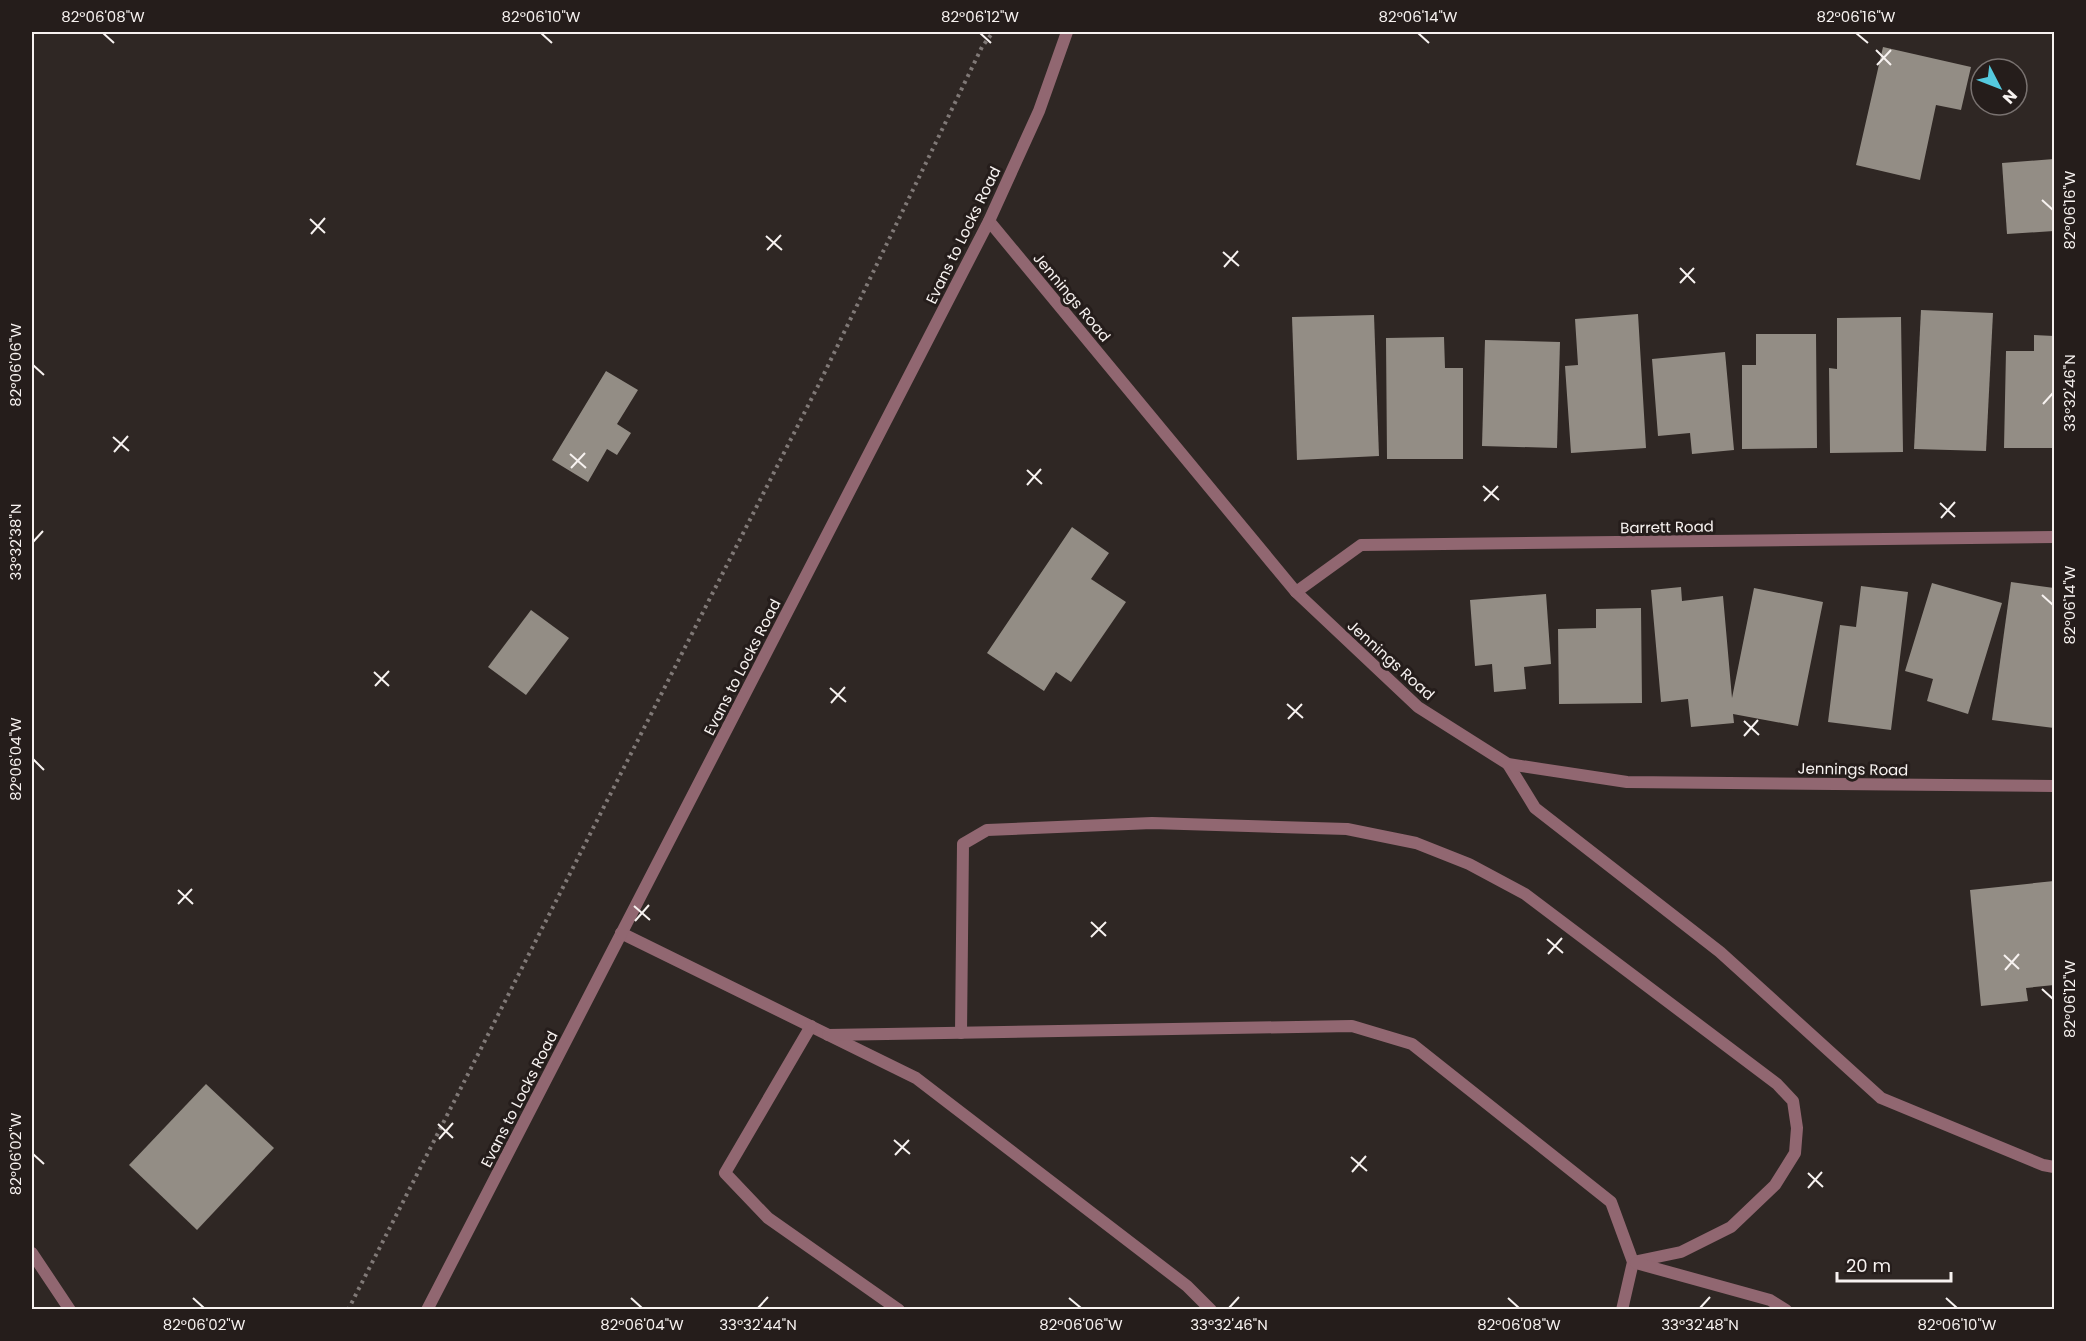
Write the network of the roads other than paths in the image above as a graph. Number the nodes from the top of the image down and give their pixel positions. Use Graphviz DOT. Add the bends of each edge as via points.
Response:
graph roads {
  1 [pos="1067,32"];
  2 [pos="989,220"];
  3 [pos="2055,537"];
  4 [pos="1296,592"];
  5 [pos="1508,764"];
  6 [pos="2055,786"];
  7 [pos="621,933"];
  8 [pos="811,1026"];
  9 [pos="961,1033"];
  10 [pos="828,1035"];
  11 [pos="2055,1167"];
  12 [pos="32,1253"];
  13 [pos="1633,1262"];
  14 [pos="70,1310"];
  15 [pos="427,1310"];
  16 [pos="899,1310"];
  17 [pos="1211,1310"];
  18 [pos="1622,1310"];
  19 [pos="1786,1310"];
  1 -- 2 [label="street, Evans to Locks Road" via="1040,111"];
  2 -- 4 [label="street, Jennings Road"];
  2 -- 7 [label="street, Evans to Locks Road"];
  3 -- 4 [label="street, Barrett Road" via="1361,545"];
  4 -- 5 [label="street, Jennings Road" via="1418,707"];
  5 -- 6 [label="street, Jennings Road" via="1627,782"];
  5 -- 11 [label="street" via="1535,808 1720,952 1881,1098"];
  7 -- 8 [label="street"];
  7 -- 15 [label="street, Evans to Locks Road"];
  8 -- 10 [label="street"];
  8 -- 16 [label="street" via="725,1173 768,1218"];
  9 -- 10 [label="street"];
  9 -- 13 [label="street" via="1352,1026 1412,1044 1611,1202"];
  9 -- 13 [label="street" via="963,844 987,830 1152,824 1347,829 1416,843 1469,864 1525,894 1777,1084 1793,1101 1795,1153 1776,1185 1731,1227 1681,1252"];
  10 -- 17 [label="street" via="916,1078 1187,1286"];
  12 -- 14 [label="street"];
  13 -- 18 [label="street"];
  13 -- 19 [label="street" via="1770,1300"];
}
